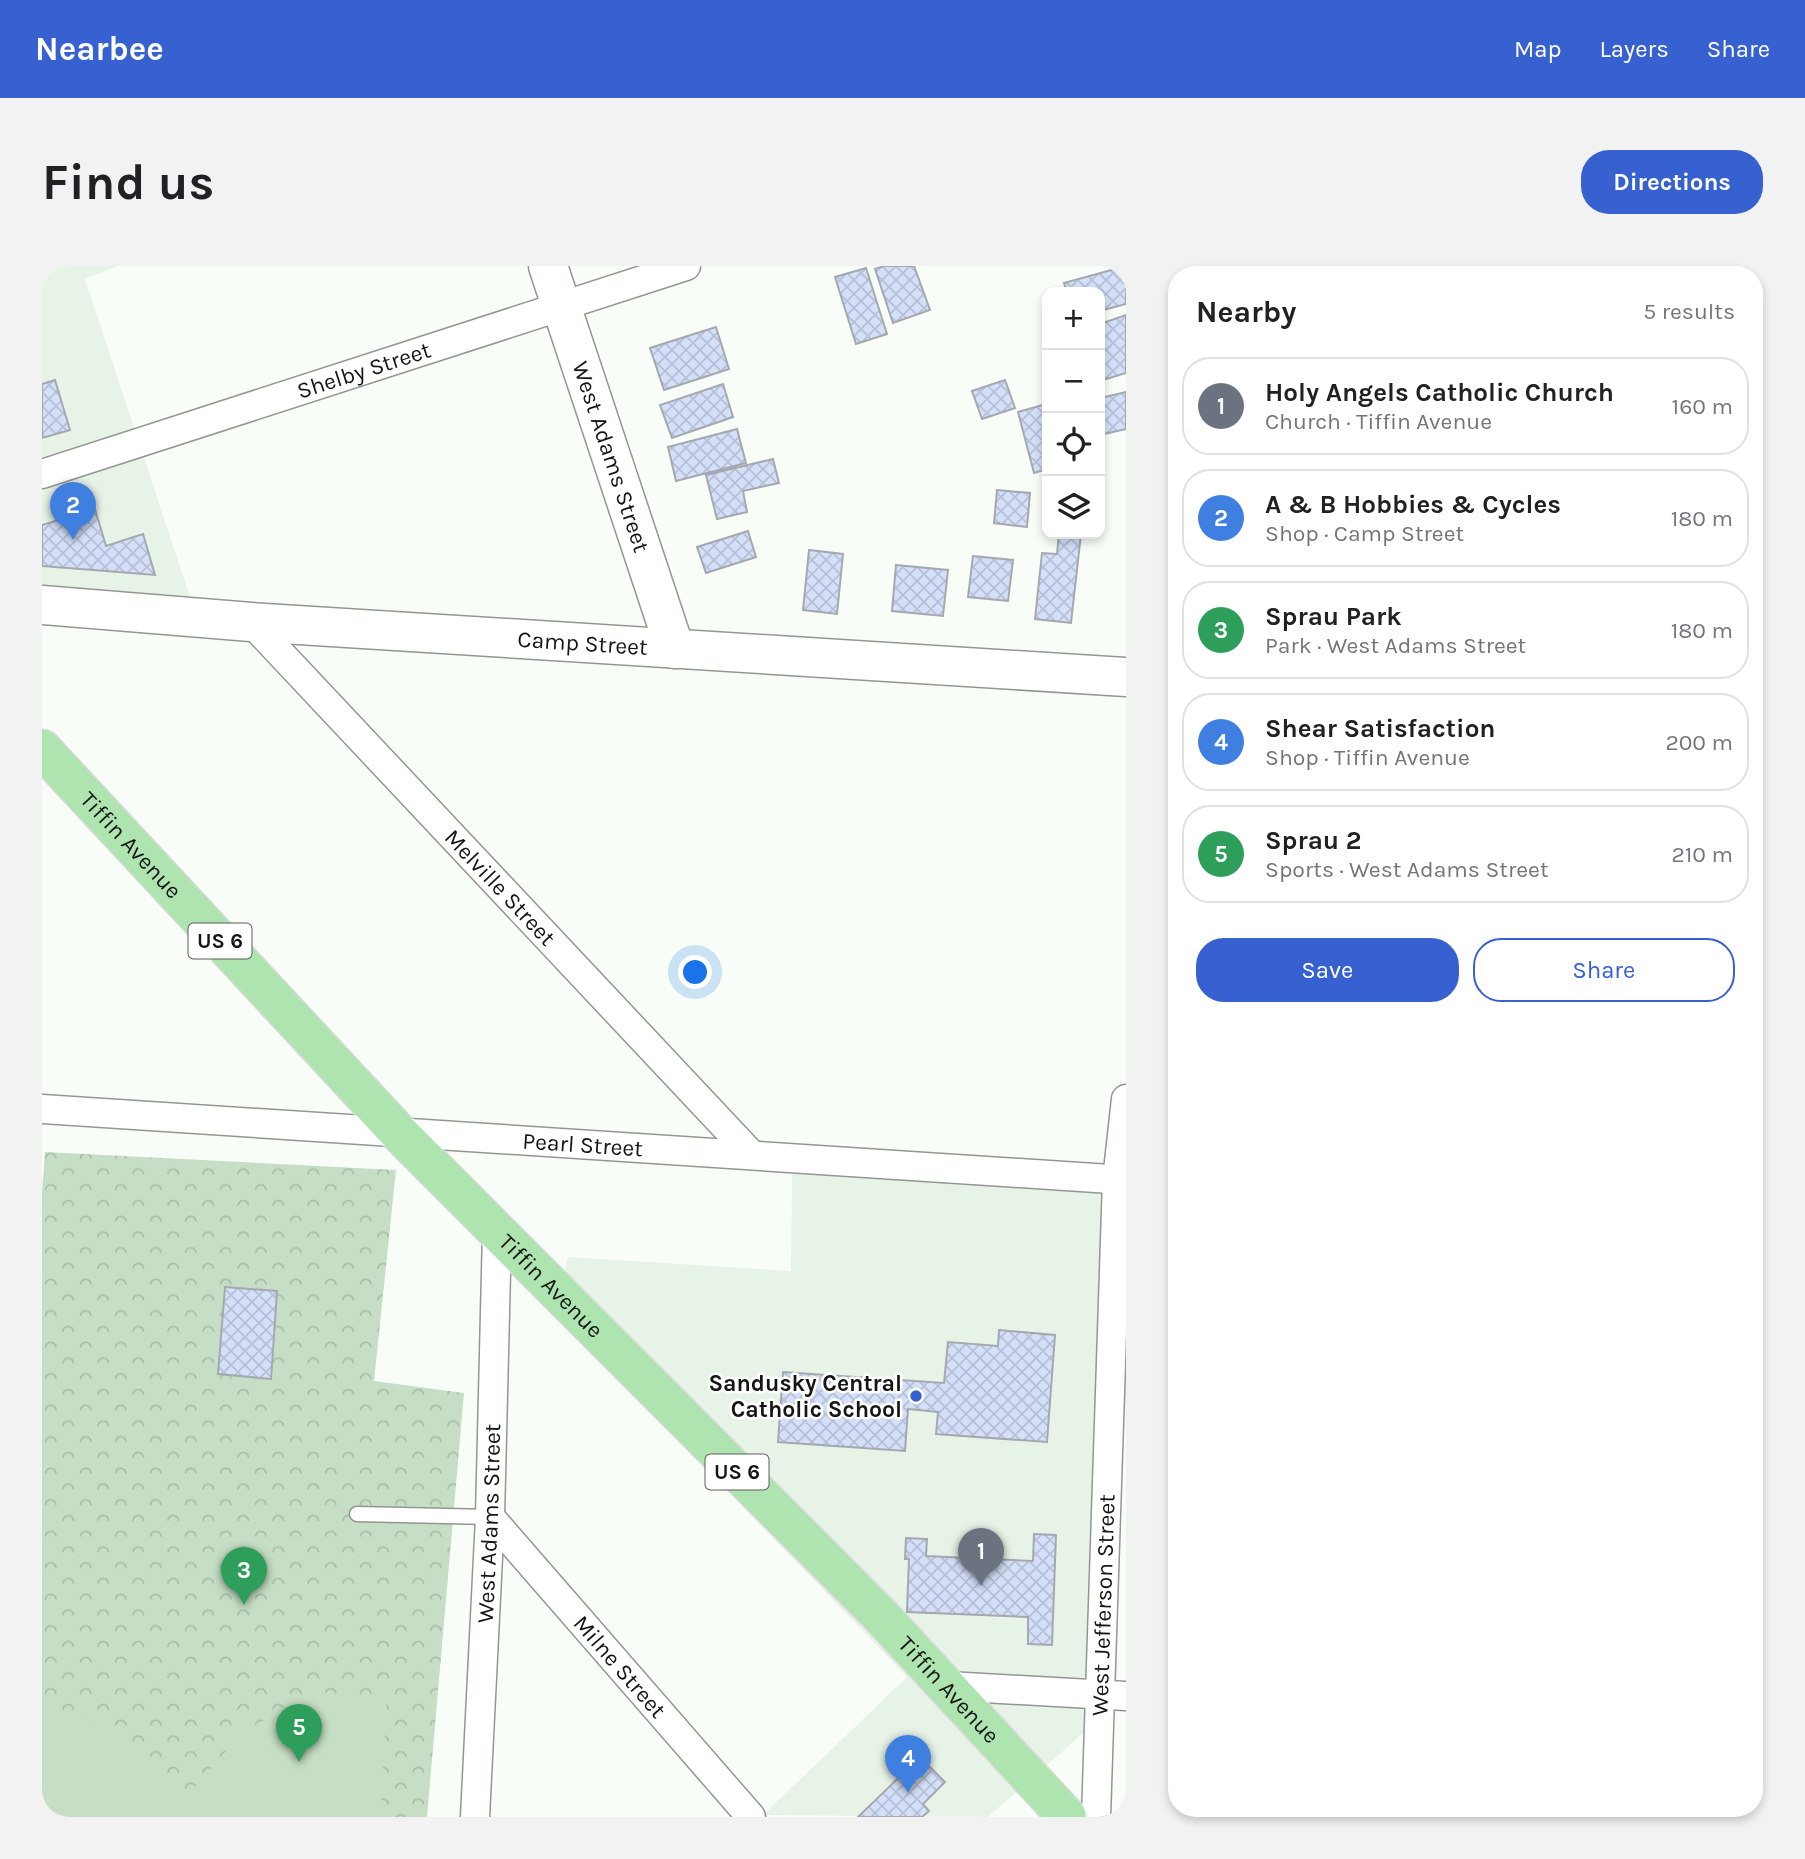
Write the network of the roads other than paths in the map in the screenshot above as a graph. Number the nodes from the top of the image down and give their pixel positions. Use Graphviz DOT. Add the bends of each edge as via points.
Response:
graph roads {
  1 [pos="548,266"];
  2 [pos="686,266"];
  3 [pos="561,306"];
  4 [pos="42,474"];
  5 [pos="42,605"];
  6 [pos="251,622"];
  7 [pos="675,649"];
  8 [pos="1126,677"];
  9 [pos="42,749"];
  10 [pos="1126,1099"];
  11 [pos="42,1109"];
  12 [pos="399,1133"];
  13 [pos="750,1153"];
  14 [pos="1121,1180"];
  15 [pos="497,1231"];
  16 [pos="357,1514"];
  17 [pos="490,1517"];
  18 [pos="948,1686"];
  19 [pos="1112,1695"];
  20 [pos="475,1817"];
  21 [pos="751,1817"];
  22 [pos="1067,1817"];
  23 [pos="1096,1817"];
  1 -- 3 [label="street, West Adams Street"];
  2 -- 3 [label="street, Shelby Street"];
  3 -- 4 [label="street, Shelby Street"];
  3 -- 7 [label="street, West Adams Street"];
  5 -- 6 [label="street, Camp Street"];
  6 -- 7 [label="street, Camp Street"];
  6 -- 13 [label="street, Melville Street"];
  7 -- 8 [label="street, Camp Street"];
  9 -- 12 [label="main road, Tiffin Avenue / US 6"];
  10 -- 14 [label="street, West Jefferson Street"];
  11 -- 12 [label="street, Pearl Street"];
  12 -- 13 [label="street, Pearl Street"];
  12 -- 15 [label="main road, Tiffin Avenue / US 6"];
  13 -- 14 [label="street, Pearl Street"];
  14 -- 19 [label="street, West Jefferson Street"];
  15 -- 17 [label="street, West Adams Street"];
  15 -- 18 [label="main road, Tiffin Avenue / US 6"];
  16 -- 17 [label="lane"];
  17 -- 20 [label="street, West Adams Street"];
  17 -- 21 [label="street, Milne Street"];
  18 -- 19 [label="street"];
  18 -- 22 [label="main road, Tiffin Avenue / US 6"];
  19 -- 23 [label="street, West Jefferson Street"];
}
